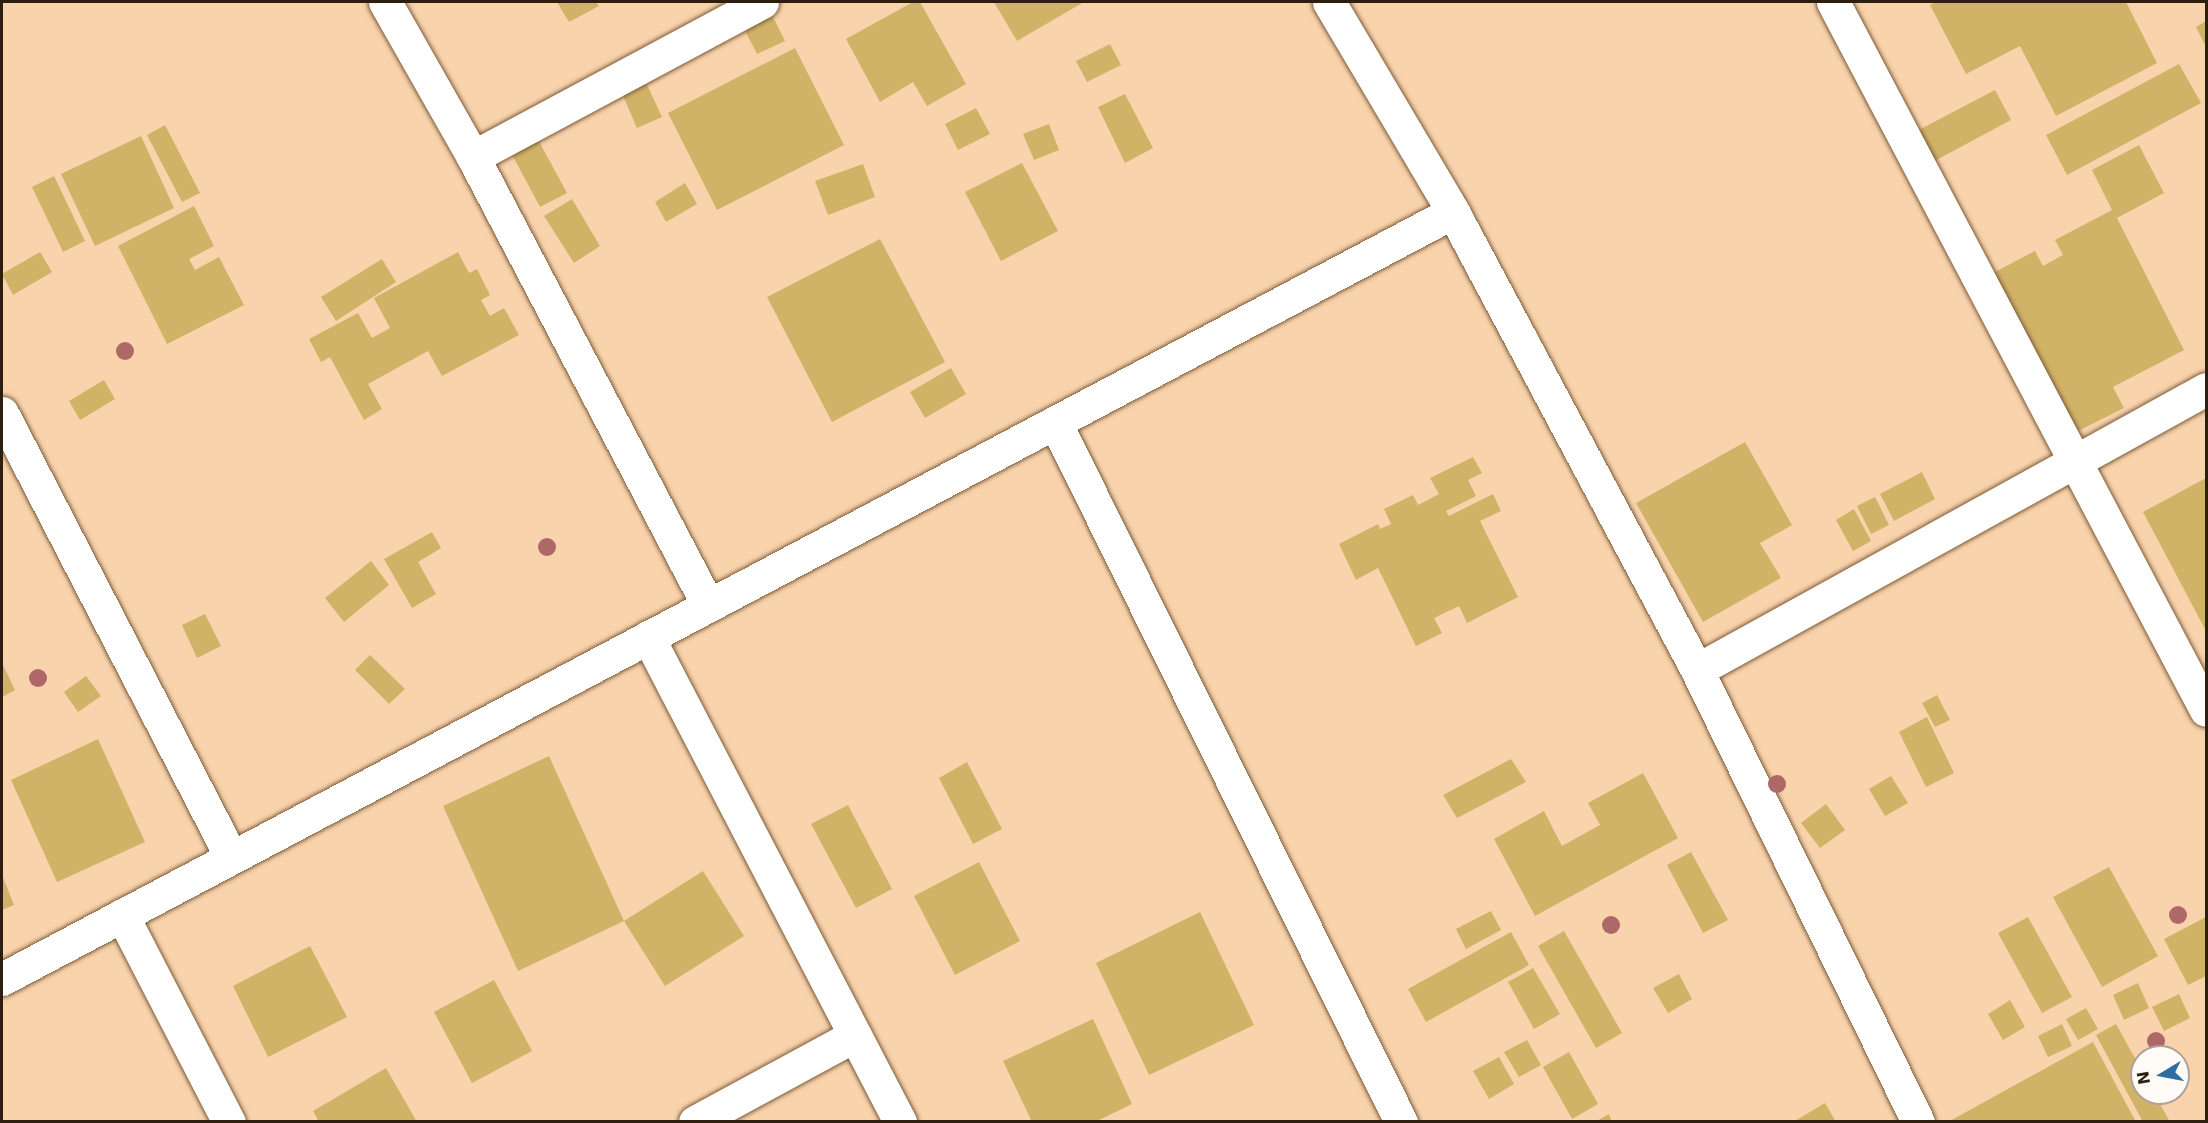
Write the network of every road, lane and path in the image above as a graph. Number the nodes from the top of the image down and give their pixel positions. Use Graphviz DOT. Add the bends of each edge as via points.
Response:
graph roads {
  1 [pos="385,2"];
  2 [pos="1329,2"];
  3 [pos="1833,2"];
  4 [pos="741,6"];
  5 [pos="473,157"];
  6 [pos="1453,212"];
  7 [pos="2206,389"];
  8 [pos="2,413"];
  9 [pos="1055,422"];
  10 [pos="2075,461"];
  11 [pos="708,605"];
  12 [pos="648,637"];
  13 [pos="1697,670"];
  14 [pos="2206,710"];
  15 [pos="231,857"];
  16 [pos="122,915"];
  17 [pos="2,978"];
  18 [pos="855,1035"];
  19 [pos="229,1122"];
  20 [pos="695,1122"];
  21 [pos="900,1122"];
  22 [pos="1401,1122"];
  23 [pos="1918,1122"];
  1 -- 5 [label="street"];
  2 -- 6 [label="street"];
  3 -- 10 [label="street"];
  4 -- 5 [label="street"];
  5 -- 11 [label="street"];
  6 -- 9 [label="street"];
  6 -- 13 [label="street"];
  7 -- 10 [label="street"];
  8 -- 15 [label="street"];
  9 -- 11 [label="street"];
  9 -- 22 [label="street"];
  10 -- 13 [label="street"];
  10 -- 14 [label="street"];
  11 -- 12 [label="street"];
  12 -- 15 [label="street"];
  12 -- 18 [label="street"];
  13 -- 23 [label="street"];
  15 -- 16 [label="street"];
  16 -- 17 [label="street"];
  16 -- 19 [label="street"];
  18 -- 20 [label="street"];
  18 -- 21 [label="street"];
}
